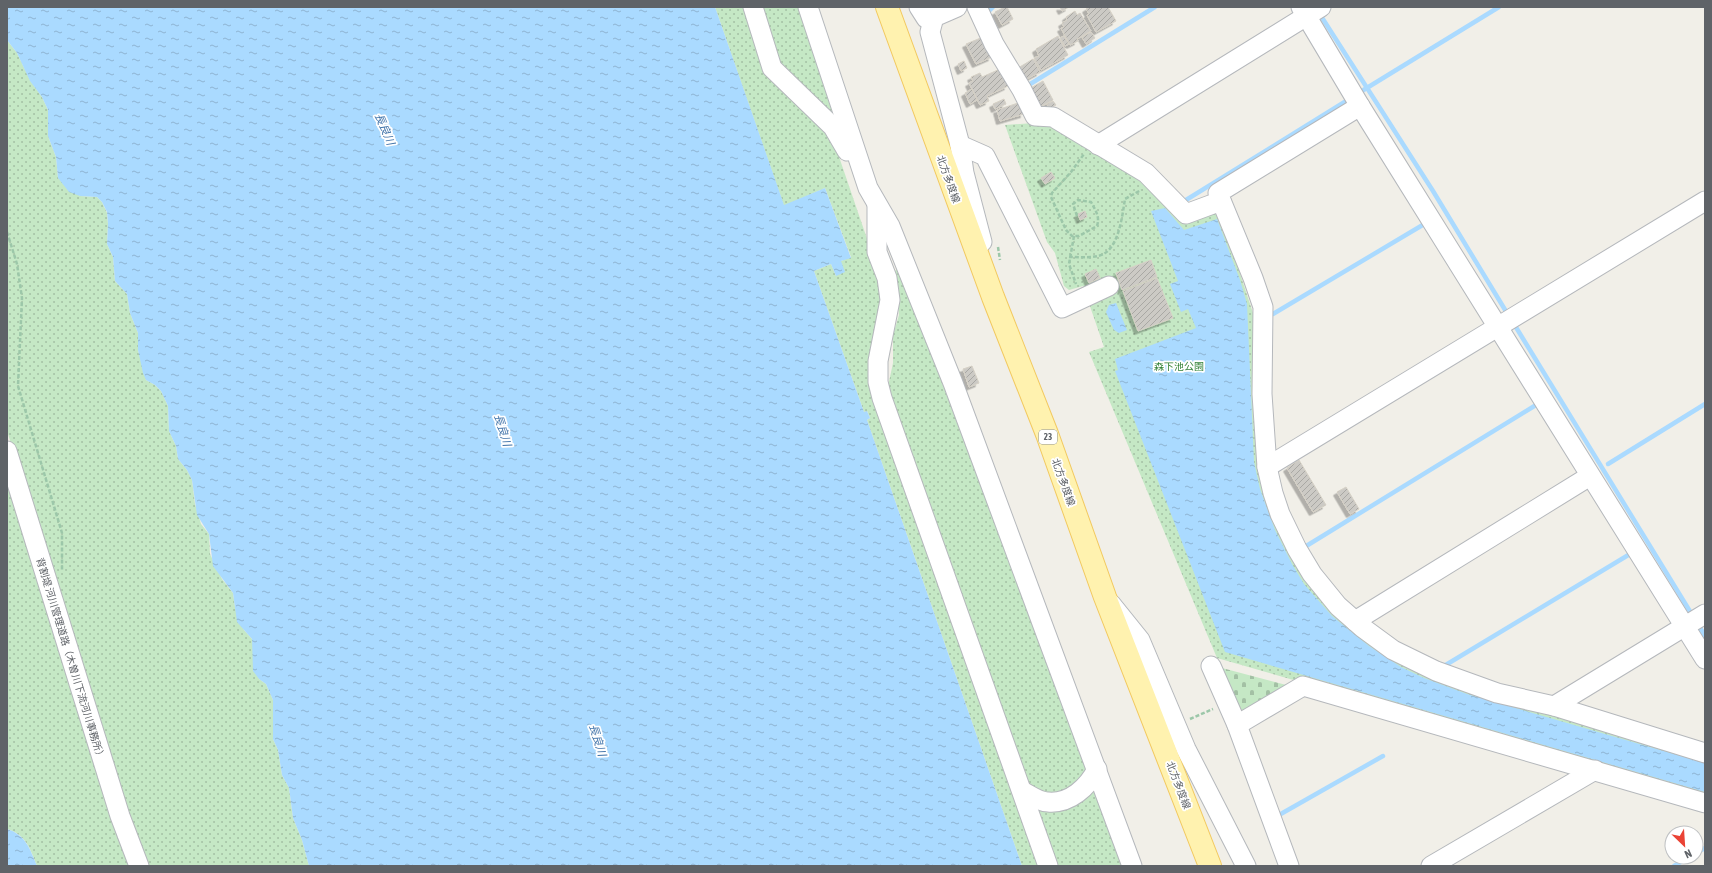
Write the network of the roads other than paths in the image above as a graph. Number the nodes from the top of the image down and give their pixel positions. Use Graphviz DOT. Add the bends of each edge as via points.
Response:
graph roads {
  1 [pos="753,7"];
  2 [pos="808,7"];
  3 [pos="887,7"];
  4 [pos="957,7"];
  5 [pos="977,7"];
  6 [pos="1309,10"];
  7 [pos="927,12"];
  8 [pos="1357,100"];
  9 [pos="1095,144"];
  10 [pos="960,145"];
  11 [pos="868,188"];
  12 [pos="1221,201"];
  13 [pos="1705,201"];
  14 [pos="877,205"];
  15 [pos="1109,286"];
  16 [pos="993,297"];
  17 [pos="1499,327"];
  18 [pos="7,451"];
  19 [pos="1267,467"];
  20 [pos="1590,476"];
  21 [pos="1105,597"];
  22 [pos="1705,614"];
  23 [pos="1355,621"];
  24 [pos="1685,626"];
  25 [pos="1705,659"];
  26 [pos="1211,666"];
  27 [pos="1554,706"];
  28 [pos="1237,725"];
  29 [pos="1705,753"];
  30 [pos="1097,769"];
  31 [pos="1595,770"];
  32 [pos="1022,791"];
  33 [pos="1705,803"];
  34 [pos="139,866"];
  35 [pos="1048,866"];
  36 [pos="1132,866"];
  37 [pos="1210,866"];
  38 [pos="1246,866"];
  39 [pos="1289,866"];
  40 [pos="1431,866"];
  1 -- 11 [label="street" via="772,68 833,127"];
  2 -- 11 [label="street"];
  3 -- 16 [label="main road, 北方多度線 / 23"];
  4 -- 7 [label="street"];
  5 -- 9 [label="street" via="994,44 1035,116 1053,117"];
  6 -- 8 [label="street"];
  6 -- 9 [label="street"];
  7 -- 10 [label="street"];
  8 -- 12 [label="street" via="1218,193"];
  8 -- 17 [label="street"];
  9 -- 12 [label="street" via="1146,173 1186,214"];
  10 -- 15 [label="street" via="985,156 1062,308"];
  10 -- 16 [label="street" via="964,173"];
  11 -- 14 [label="street"];
  12 -- 19 [label="street" via="1263,307 1262,394"];
  13 -- 17 [label="street"];
  14 -- 30 [label="street" via="890,226 953,383"];
  14 -- 32 [label="street" via="877,252 887,278 890,300 878,362 878,382"];
  16 -- 21 [label="main road, 北方多度線 / 23" via="1047,434"];
  17 -- 19 [label="street"];
  17 -- 20 [label="street"];
  18 -- 34 [label="street, 背割堤 河川管理道路（木曽川下流河川事務所）" via="120,816"];
  19 -- 23 [label="street" via="1280,514 1297,549 1312,574 1338,606"];
  20 -- 23 [label="street"];
  20 -- 24 [label="street"];
  21 -- 37 [label="main road, 北方多度線 / 23"];
  21 -- 38 [label="street" via="1140,640 1186,749"];
  22 -- 24 [label="street"];
  23 -- 27 [label="street" via="1393,650 1436,671 1497,693"];
  24 -- 25 [label="street"];
  24 -- 27 [label="street"];
  26 -- 28 [label="street"];
  27 -- 29 [label="street"];
  28 -- 31 [label="street" via="1303,686"];
  28 -- 39 [label="street"];
  30 -- 32 [label="street" via="1091,782 1079,793 1067,799 1048,802 1038,800"];
  30 -- 36 [label="street"];
  31 -- 33 [label="street"];
  31 -- 40 [label="street"];
  32 -- 35 [label="street"];
}
